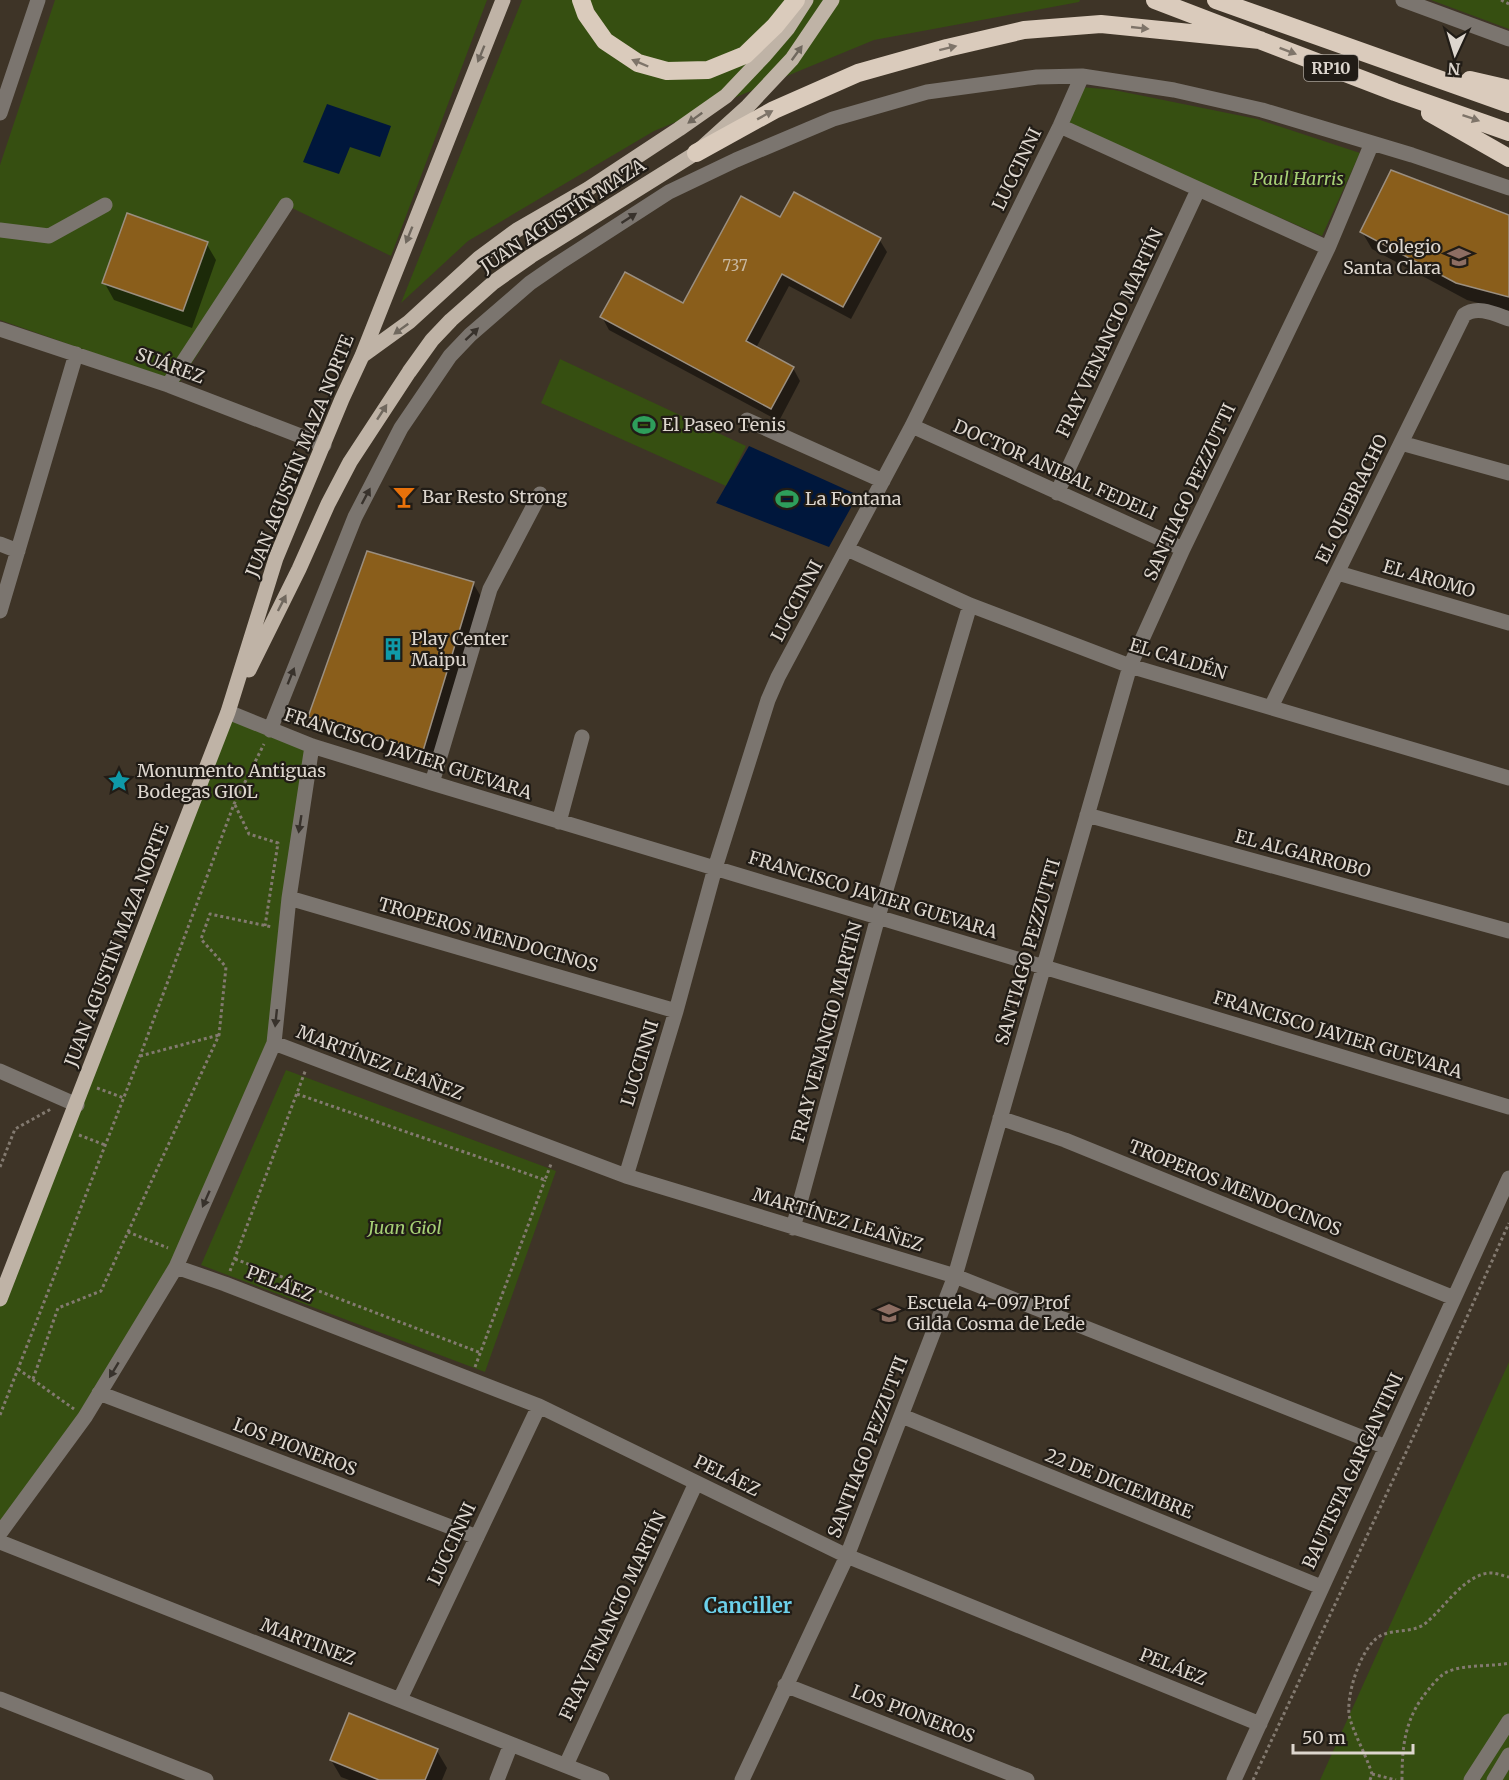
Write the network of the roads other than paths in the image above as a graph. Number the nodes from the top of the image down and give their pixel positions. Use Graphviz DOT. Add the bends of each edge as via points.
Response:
graph roads {
  1 [pos="38,0"];
  2 [pos="503,0"];
  3 [pos="581,0"];
  4 [pos="796,0"];
  5 [pos="806,0"];
  6 [pos="832,0"];
  7 [pos="1155,0"];
  8 [pos="1216,0"];
  9 [pos="1241,0"];
  10 [pos="1403,0"];
  11 [pos="1266,18"];
  12 [pos="1509,39"];
  13 [pos="1260,40"];
  14 [pos="1390,62"];
  15 [pos="1082,76"];
  16 [pos="1509,89"];
  17 [pos="1395,92"];
  18 [pos="1509,104"];
  19 [pos="0,113"];
  20 [pos="1060,126"];
  21 [pos="1509,132"];
  22 [pos="1372,143"];
  23 [pos="696,153"];
  24 [pos="1509,158"];
  25 [pos="1509,188"];
  26 [pos="1198,190"];
  27 [pos="286,205"];
  28 [pos="105,206"];
  29 [pos="0,230"];
  30 [pos="1328,248"];
  31 [pos="1509,319"];
  32 [pos="0,329"];
  33 [pos="76,354"];
  34 [pos="362,356"];
  35 [pos="168,385"];
  36 [pos="747,420"];
  37 [pos="912,426"];
  38 [pos="1401,443"];
  39 [pos="324,445"];
  40 [pos="1509,473"];
  41 [pos="883,481"];
  42 [pos="1057,492"];
  43 [pos="540,494"];
  44 [pos="0,544"];
  45 [pos="847,549"];
  46 [pos="1183,549"];
  47 [pos="18,551"];
  48 [pos="1338,573"];
  49 [pos="970,605"];
  50 [pos="0,611"];
  51 [pos="1509,622"];
  52 [pos="1130,666"];
  53 [pos="1271,707"];
  54 [pos="228,712"];
  55 [pos="270,730"];
  56 [pos="582,737"];
  57 [pos="312,746"];
  58 [pos="1509,778"];
  59 [pos="432,783"];
  60 [pos="1087,815"];
  61 [pos="559,822"];
  62 [pos="715,868"];
  63 [pos="289,898"];
  64 [pos="878,917"];
  65 [pos="1509,931"];
  66 [pos="1045,966"];
  67 [pos="676,1011"];
  68 [pos="274,1043"];
  69 [pos="0,1071"];
  70 [pos="72,1103"];
  71 [pos="1509,1107"];
  72 [pos="1000,1118"];
  73 [pos="626,1176"];
  74 [pos="1509,1178"];
  75 [pos="793,1228"];
  76 [pos="179,1260"];
  77 [pos="955,1276"];
  78 [pos="1454,1298"];
  79 [pos="0,1299"];
  80 [pos="99,1393"];
  81 [pos="539,1406"];
  82 [pos="902,1416"];
  83 [pos="1386,1447"];
  84 [pos="696,1483"];
  85 [pos="0,1533"];
  86 [pos="477,1537"];
  87 [pos="0,1542"];
  88 [pos="847,1556"];
  89 [pos="1321,1587"];
  90 [pos="785,1685"];
  91 [pos="0,1699"];
  92 [pos="400,1699"];
  93 [pos="1509,1720"];
  94 [pos="1260,1724"];
  95 [pos="511,1744"];
  96 [pos="1509,1755"];
  97 [pos="566,1765"];
  98 [pos="206,1780"];
  99 [pos="497,1780"];
  100 [pos="602,1780"];
  101 [pos="741,1780"];
  102 [pos="1027,1780"];
  103 [pos="1234,1780"];
  104 [pos="1471,1780"];
  105 [pos="1494,1780"];
  1 -- 19 [label="street"];
  2 -- 34 [label="main road, JUAN AGUSTÍN MAZA NORTE, one-way"];
  4 -- 3 [label="highway, one-way" via="745,55 708,70 667,71 638,63 605,41"];
  5 -- 34 [label="main road, JUAN AGUSTÍN MAZA, one-way" via="782,35 726,96 588,189 517,230 409,322"];
  23 -- 6 [label="main road, JUAN AGUSTÍN MAZA, one-way" via="792,59"];
  7 -- 13 [label="highway, RP10"];
  8 -- 11 [label="highway, RP10"];
  9 -- 11 [label="highway"];
  10 -- 12 [label="street"];
  11 -- 14 [label="highway, RP10"];
  13 -- 17 [label="highway, RP10, one-way"];
  23 -- 13 [label="highway, one-way" via="774,110 858,73 1024,30 1101,24"];
  14 -- 16 [label="highway"];
  14 -- 18 [label="highway, RP10"];
  15 -- 20 [label="street, LUCCINNI"];
  15 -- 22 [label="street" via="1174,90 1262,110"];
  55 -- 15 [label="street, one-way" via="355,517 401,428 450,356 530,283 669,192 833,119 927,92 1038,77"];
  17 -- 21 [label="highway, RP10, one-way"];
  17 -- 24 [label="highway"];
  20 -- 26 [label="street"];
  20 -- 37 [label="street, LUCCINNI"];
  22 -- 25 [label="street"];
  22 -- 30 [label="street, SANTIAGO PEZZUTTI"];
  54 -- 23 [label="main road, JUAN AGUSTÍN MAZA, one-way" via="350,462 432,340 494,282"];
  26 -- 30 [label="street"];
  26 -- 42 [label="street, FRAY VENANCIO MARTÍN"];
  27 -- 35 [label="street"];
  28 -- 29 [label="street" via="49,236"];
  30 -- 46 [label="street, SANTIAGO PEZZUTTI"];
  31 -- 38 [label="street, EL QUEBRACHO" via="1479,310 1464,315"];
  32 -- 33 [label="street, SUÁREZ"];
  33 -- 35 [label="street, SUÁREZ"];
  33 -- 47 [label="street"];
  34 -- 39 [label="main road, JUAN AGUSTÍN MAZA NORTE"];
  35 -- 39 [label="street, SUÁREZ"];
  36 -- 41 [label="street"];
  37 -- 41 [label="street, LUCCINNI"];
  37 -- 42 [label="street, DOCTOR ANIBAL FEDELI"];
  38 -- 40 [label="street"];
  38 -- 48 [label="street, EL QUEBRACHO"];
  39 -- 54 [label="main road, JUAN AGUSTÍN MAZA NORTE" via="276,558"];
  41 -- 45 [label="street, LUCCINNI"];
  42 -- 46 [label="street, DOCTOR ANIBAL FEDELI"];
  43 -- 59 [label="street" via="490,588"];
  44 -- 47 [label="street"];
  45 -- 49 [label="street, EL CALDÉN"];
  45 -- 62 [label="street, LUCCINNI" via="768,700"];
  46 -- 52 [label="street, SANTIAGO PEZZUTTI"];
  47 -- 50 [label="street"];
  48 -- 51 [label="street, EL AROMO"];
  48 -- 53 [label="street, EL QUEBRACHO"];
  49 -- 52 [label="street, EL CALDÉN"];
  49 -- 64 [label="street, FRAY VENANCIO MARTÍN"];
  52 -- 53 [label="street, EL CALDÉN"];
  52 -- 60 [label="street, SANTIAGO PEZZUTTI"];
  53 -- 58 [label="street, EL CALDÉN"];
  54 -- 55 [label="street, FRANCISCO JAVIER GUEVARA"];
  54 -- 70 [label="main road, JUAN AGUSTÍN MAZA NORTE" via="85,1083"];
  55 -- 57 [label="street, FRANCISCO JAVIER GUEVARA"];
  56 -- 61 [label="street"];
  57 -- 59 [label="street, FRANCISCO JAVIER GUEVARA"];
  57 -- 63 [label="street, one-way"];
  59 -- 61 [label="street, FRANCISCO JAVIER GUEVARA"];
  60 -- 65 [label="street, EL ALGARROBO"];
  60 -- 66 [label="street, SANTIAGO PEZZUTTI"];
  61 -- 62 [label="street, FRANCISCO JAVIER GUEVARA"];
  62 -- 64 [label="street, FRANCISCO JAVIER GUEVARA"];
  62 -- 67 [label="street, LUCCINNI"];
  63 -- 67 [label="street, TROPEROS MENDOCINOS"];
  63 -- 68 [label="street, one-way"];
  64 -- 66 [label="street, FRANCISCO JAVIER GUEVARA"];
  64 -- 75 [label="street, FRAY VENANCIO MARTÍN"];
  66 -- 71 [label="street, FRANCISCO JAVIER GUEVARA"];
  66 -- 72 [label="street, SANTIAGO PEZZUTTI"];
  67 -- 73 [label="street, LUCCINNI"];
  68 -- 73 [label="street, MARTÍNEZ LEAÑEZ"];
  68 -- 76 [label="street, one-way"];
  69 -- 70 [label="street"];
  70 -- 79 [label="main road, JUAN AGUSTÍN MAZA NORTE" via="67,1131"];
  72 -- 77 [label="street, SANTIAGO PEZZUTTI"];
  72 -- 78 [label="street, TROPEROS MENDOCINOS" via="1065,1140"];
  73 -- 75 [label="street, MARTÍNEZ LEAÑEZ"];
  74 -- 78 [label="street, BAUTISTA GARGANTINI"];
  75 -- 77 [label="street, MARTÍNEZ LEAÑEZ"];
  76 -- 80 [label="street, one-way"];
  76 -- 81 [label="street, PELÁEZ" via="225,1284"];
  77 -- 82 [label="street, SANTIAGO PEZZUTTI"];
  77 -- 83 [label="street, MARTÍNEZ LEAÑEZ"];
  78 -- 83 [label="street, BAUTISTA GARGANTINI"];
  80 -- 85 [label="street"];
  80 -- 86 [label="street, LOS PIONEROS"];
  81 -- 84 [label="street, PELÁEZ"];
  81 -- 86 [label="street, LUCCINNI"];
  82 -- 88 [label="street, SANTIAGO PEZZUTTI"];
  82 -- 89 [label="street, 22 DE DICIEMBRE"];
  83 -- 89 [label="street, BAUTISTA GARGANTINI"];
  84 -- 88 [label="street, PELÁEZ"];
  84 -- 97 [label="street, FRAY VENANCIO MARTÍN"];
  86 -- 92 [label="street, LUCCINNI"];
  87 -- 92 [label="street, MARTINEZ"];
  88 -- 90 [label="street, SANTIAGO PEZZUTTI"];
  88 -- 94 [label="street, PELÁEZ"];
  89 -- 94 [label="street, BAUTISTA GARGANTINI"];
  90 -- 101 [label="street, SANTIAGO PEZZUTTI"];
  90 -- 102 [label="street, LOS PIONEROS"];
  91 -- 98 [label="street"];
  92 -- 95 [label="street, MARTINEZ"];
  93 -- 104 [label="street"];
  94 -- 103 [label="street, BAUTISTA GARGANTINI"];
  95 -- 97 [label="street, MARTINEZ"];
  95 -- 99 [label="street"];
  96 -- 105 [label="street"];
  97 -- 100 [label="street, MARTINEZ"];
}
